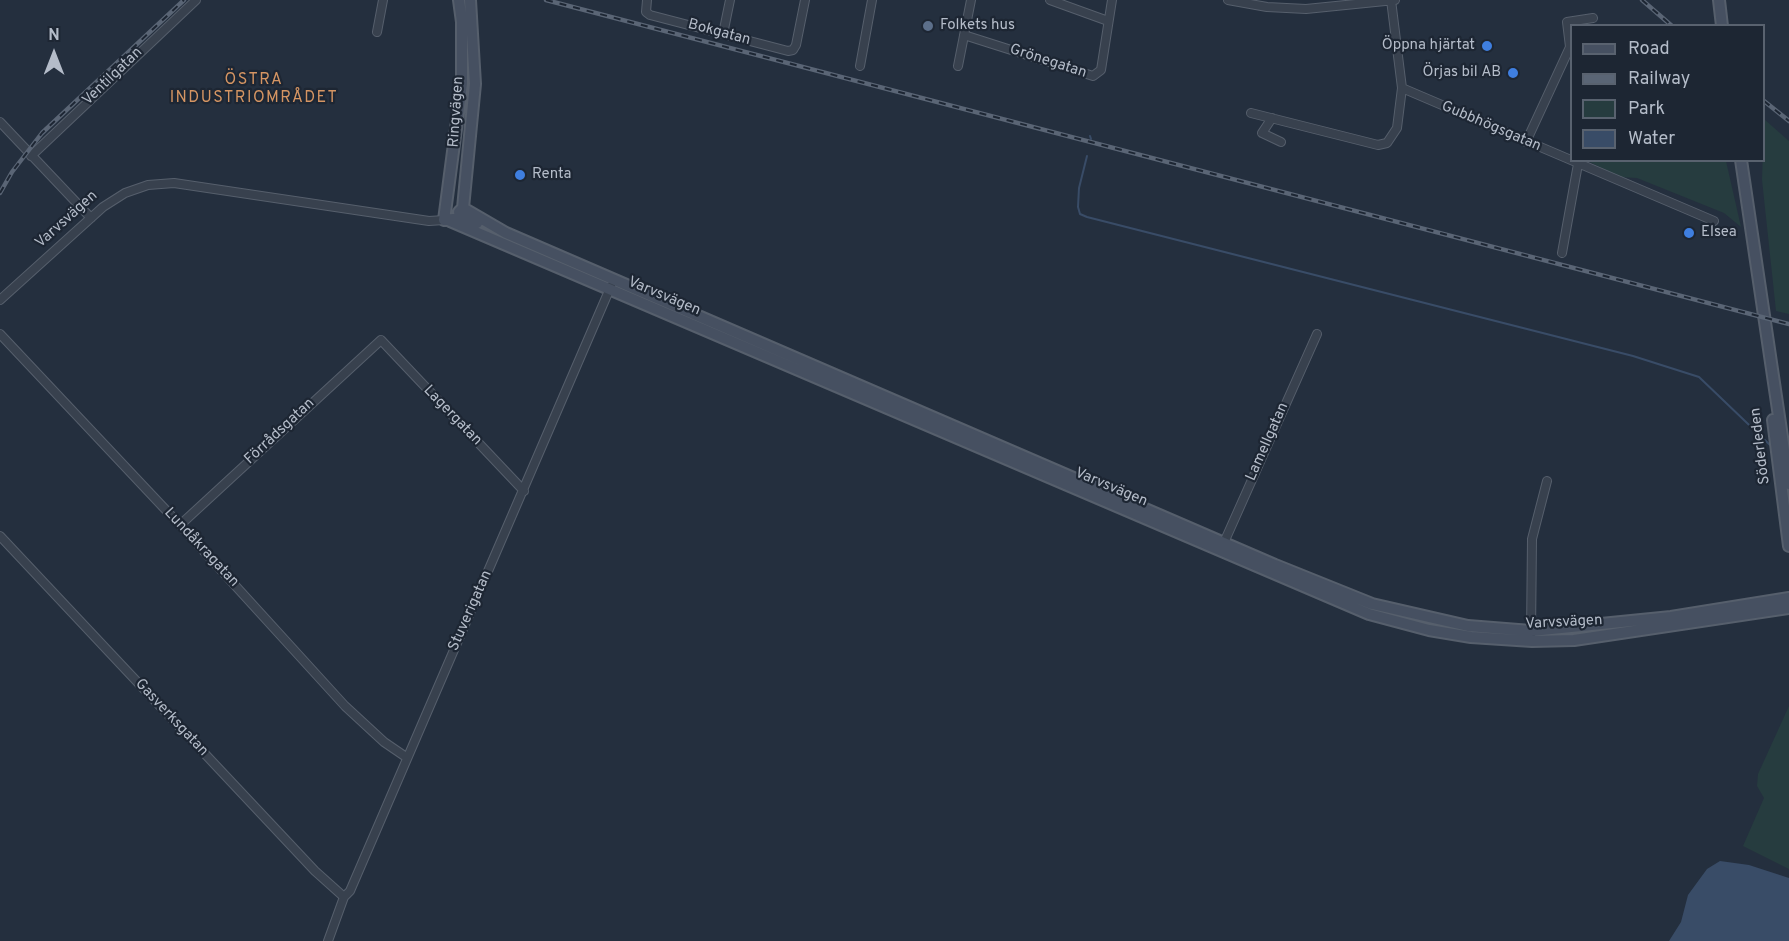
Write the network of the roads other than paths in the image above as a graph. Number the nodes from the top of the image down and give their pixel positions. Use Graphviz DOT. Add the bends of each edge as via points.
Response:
graph roads {
  1 [pos="196,0"];
  2 [pos="383,0"];
  3 [pos="459,0"];
  4 [pos="470,0"];
  5 [pos="646,0"];
  6 [pos="730,0"];
  7 [pos="805,0"];
  8 [pos="872,0"];
  9 [pos="971,0"];
  10 [pos="1050,0"];
  11 [pos="1112,0"];
  12 [pos="1228,0"];
  13 [pos="1392,0"];
  14 [pos="1719,0"];
  15 [pos="1593,18"];
  16 [pos="1108,21"];
  17 [pos="1722,24"];
  18 [pos="376,32"];
  19 [pos="723,34"];
  20 [pos="964,35"];
  21 [pos="1569,56"];
  22 [pos="860,66"];
  23 [pos="958,66"];
  24 [pos="1402,87"];
  25 [pos="1251,113"];
  26 [pos="1272,118"];
  27 [pos="0,122"];
  28 [pos="1281,142"];
  29 [pos="1526,142"];
  30 [pos="31,156"];
  31 [pos="1570,161"];
  32 [pos="1573,162"];
  33 [pos="1741,162"];
  34 [pos="1578,164"];
  35 [pos="463,208"];
  36 [pos="91,218"];
  37 [pos="447,221"];
  38 [pos="1714,221"];
  39 [pos="506,232"];
  40 [pos="1562,253"];
  41 [pos="611,284"];
  42 [pos="0,300"];
  43 [pos="0,334"];
  44 [pos="1317,334"];
  45 [pos="381,340"];
  46 [pos="1767,342"];
  47 [pos="1547,482"];
  48 [pos="1789,484"];
  49 [pos="524,491"];
  50 [pos="180,525"];
  51 [pos="0,536"];
  52 [pos="1222,546"];
  53 [pos="1789,546"];
  54 [pos="1789,598"];
  55 [pos="1789,608"];
  56 [pos="1531,636"];
  57 [pos="406,757"];
  58 [pos="344,897"];
  59 [pos="328,941"];
  1 -- 30 [label="street, Ventilgatan"];
  2 -- 18 [label="street"];
  3 -- 37 [label="main road, Ringvägen" via="462,83"];
  4 -- 35 [label="main road, Ringvägen" via="475,84"];
  5 -- 19 [label="street, Bokgatan" via="646,12"];
  6 -- 19 [label="street"];
  7 -- 19 [label="street, Bokgatan" via="794,50"];
  8 -- 22 [label="street"];
  9 -- 20 [label="street"];
  10 -- 16 [label="street"];
  11 -- 16 [label="street"];
  12 -- 13 [label="street" via="1306,9"];
  13 -- 24 [label="street"];
  14 -- 17 [label="main road"];
  15 -- 21 [label="street" via="1567,22"];
  16 -- 20 [label="street, Grönegatan" via="1101,70 1092,76"];
  20 -- 23 [label="street"];
  21 -- 29 [label="street"];
  24 -- 26 [label="street" via="1399,120 1387,143 1368,144"];
  24 -- 29 [label="street, Gubbhögsgatan"];
  25 -- 26 [label="street" via="1261,112"];
  26 -- 28 [label="street" via="1262,133"];
  27 -- 30 [label="street"];
  29 -- 31 [label="street, Gubbhögsgatan"];
  30 -- 36 [label="street"];
  32 -- 34 [label="street, Gubbhögsgatan"];
  33 -- 46 [label="main road, Söderleden"];
  34 -- 38 [label="street, Gubbhögsgatan"];
  34 -- 40 [label="street"];
  35 -- 37 [label="main road"];
  35 -- 39 [label="main road, Varvsvägen"];
  36 -- 37 [label="street, Varvsvägen" via="125,193 148,185 174,183"];
  36 -- 42 [label="street, Varvsvägen"];
  37 -- 39 [label="main road, Varvsvägen" via="463,218"];
  37 -- 41 [label="main road, Varvsvägen"];
  39 -- 41 [label="main road, Varvsvägen"];
  41 -- 49 [label="street, Stuverigatan"];
  41 -- 52 [label="main road, Varvsvägen"];
  43 -- 50 [label="street, Lundåkragatan"];
  44 -- 52 [label="street, Lamellgatan"];
  45 -- 49 [label="street, Lagergatan"];
  45 -- 50 [label="street, Förrådsgatan"];
  46 -- 48 [label="main road, Söderleden"];
  46 -- 53 [label="main road, Söderleden" via="1767,372"];
  47 -- 56 [label="street" via="1532,540"];
  49 -- 57 [label="street, Stuverigatan"];
  50 -- 57 [label="street, Lundåkragatan" via="345,706"];
  51 -- 58 [label="street, Gasverksgatan" via="315,872"];
  52 -- 56 [label="main road, Varvsvägen" via="1369,614 1439,632"];
  54 -- 56 [label="main road, Varvsvägen"];
  55 -- 56 [label="main road, Varvsvägen" via="1574,640"];
  57 -- 58 [label="street, Stuverigatan" via="350,891"];
  58 -- 59 [label="street, Stuverigatan"];
}
